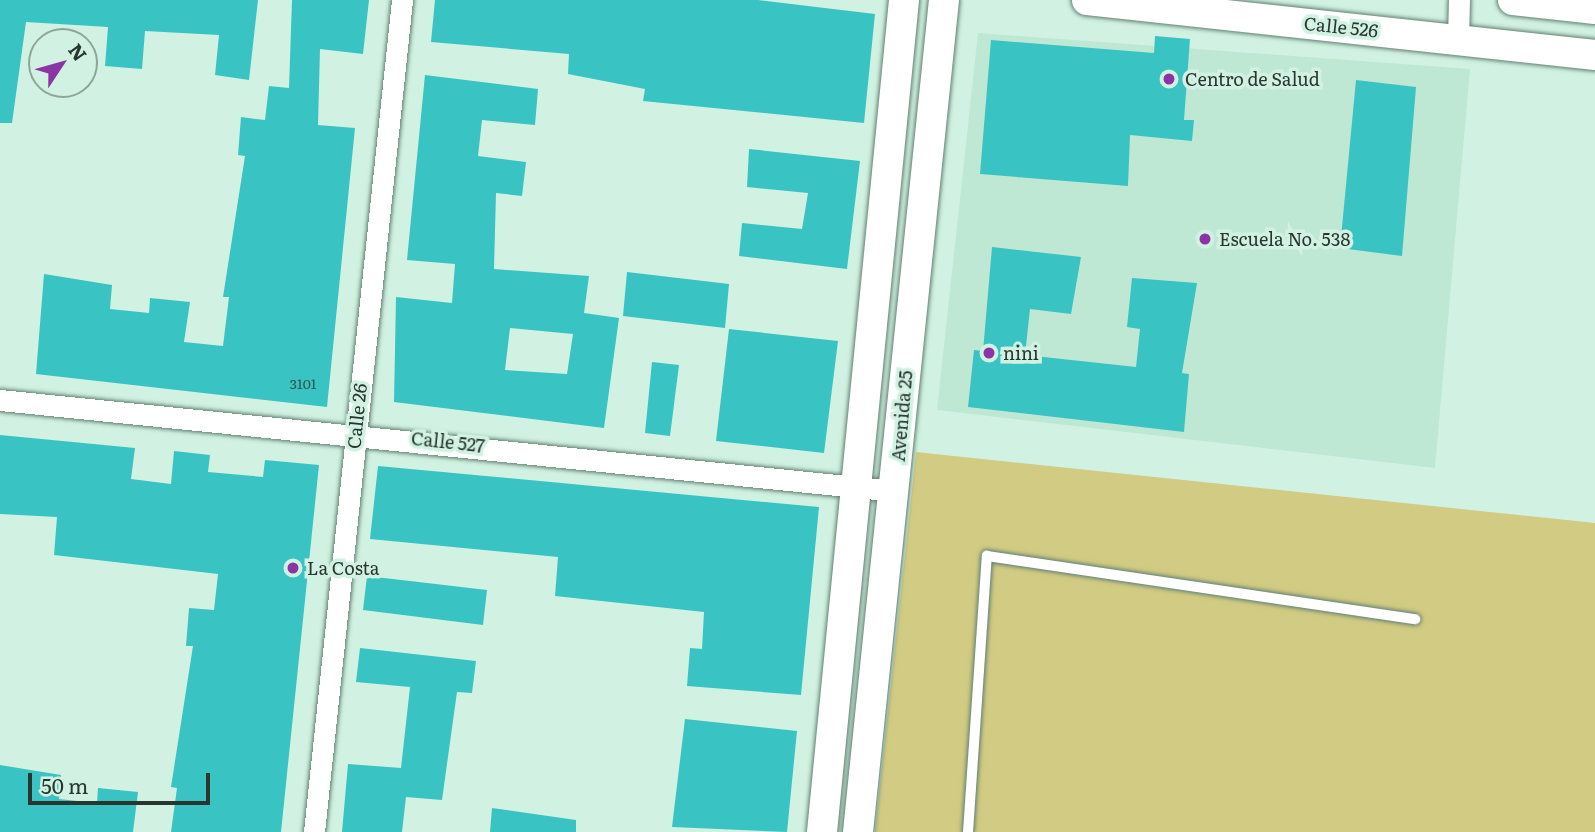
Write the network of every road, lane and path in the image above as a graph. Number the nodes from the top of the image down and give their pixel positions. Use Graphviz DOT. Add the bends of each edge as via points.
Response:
graph roads {
  1 [pos="401,0"];
  2 [pos="904,0"];
  3 [pos="944,0"];
  4 [pos="1087,0"];
  5 [pos="1459,0"];
  6 [pos="1513,0"];
  7 [pos="1595,9"];
  8 [pos="1458,40"];
  9 [pos="1595,55"];
  10 [pos="0,400"];
  11 [pos="356,432"];
  12 [pos="858,485"];
  13 [pos="896,491"];
  14 [pos="1416,619"];
  15 [pos="314,832"];
  16 [pos="822,832"];
  17 [pos="858,832"];
  18 [pos="968,832"];
  1 -- 11 [label="street, Calle 26"];
  2 -- 12 [label="main road, Avenida 25"];
  3 -- 13 [label="main road, Avenida 25"];
  4 -- 8 [label="main road, Calle 526"];
  5 -- 8 [label="street"];
  6 -- 7 [label="main road"];
  8 -- 9 [label="main road, Calle 526"];
  10 -- 11 [label="street, Calle 527"];
  11 -- 12 [label="street, Calle 527"];
  11 -- 15 [label="street, Calle 26"];
  12 -- 13 [label="street, Calle 527"];
  12 -- 16 [label="main road, Avenida 25"];
  13 -- 17 [label="main road, Avenida 25"];
  14 -- 18 [label="lane" via="987,556"];
}
